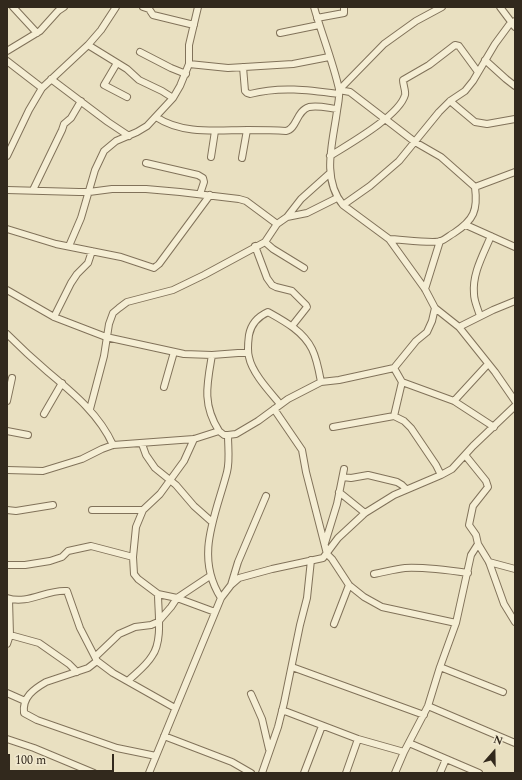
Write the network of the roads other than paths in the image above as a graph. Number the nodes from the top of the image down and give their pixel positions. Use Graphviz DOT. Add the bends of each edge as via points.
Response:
graph roads {
  1 [pos="13,7"];
  2 [pos="64,7"];
  3 [pos="116,7"];
  4 [pos="143,7"];
  5 [pos="198,7"];
  6 [pos="314,7"];
  7 [pos="344,7"];
  8 [pos="442,7"];
  9 [pos="500,7"];
  10 [pos="432,9"];
  11 [pos="318,22"];
  12 [pos="514,23"];
  13 [pos="194,26"];
  14 [pos="37,33"];
  15 [pos="280,33"];
  16 [pos="88,45"];
  17 [pos="7,51"];
  18 [pos="140,52"];
  19 [pos="329,57"];
  20 [pos="485,60"];
  21 [pos="7,61"];
  22 [pos="117,63"];
  23 [pos="189,64"];
  24 [pos="243,67"];
  25 [pos="478,72"];
  26 [pos="186,74"];
  27 [pos="51,78"];
  28 [pos="515,86"];
  29 [pos="42,88"];
  30 [pos="339,92"];
  31 [pos="127,97"];
  32 [pos="173,98"];
  33 [pos="81,101"];
  34 [pos="450,101"];
  35 [pos="337,109"];
  36 [pos="156,117"];
  37 [pos="515,119"];
  38 [pos="385,120"];
  39 [pos="247,130"];
  40 [pos="215,131"];
  41 [pos="129,136"];
  42 [pos="414,142"];
  43 [pos="10,143"];
  44 [pos="7,156"];
  45 [pos="330,156"];
  46 [pos="211,157"];
  47 [pos="242,158"];
  48 [pos="146,163"];
  49 [pos="515,172"];
  50 [pos="330,173"];
  51 [pos="475,187"];
  52 [pos="7,190"];
  53 [pos="34,190"];
  54 [pos="89,192"];
  55 [pos="200,194"];
  56 [pos="210,195"];
  57 [pos="337,198"];
  58 [pos="343,205"];
  59 [pos="287,217"];
  60 [pos="276,224"];
  61 [pos="466,225"];
  62 [pos="7,229"];
  63 [pos="491,236"];
  64 [pos="389,239"];
  65 [pos="440,241"];
  66 [pos="265,242"];
  67 [pos="69,246"];
  68 [pos="255,246"];
  69 [pos="515,247"];
  70 [pos="92,251"];
  71 [pos="304,268"];
  72 [pos="425,288"];
  73 [pos="7,290"];
  74 [pos="515,301"];
  75 [pos="435,308"];
  76 [pos="480,316"];
  77 [pos="54,318"];
  78 [pos="292,326"];
  79 [pos="459,327"];
  80 [pos="7,334"];
  81 [pos="106,337"];
  82 [pos="174,352"];
  83 [pos="248,353"];
  84 [pos="212,355"];
  85 [pos="488,364"];
  86 [pos="394,368"];
  87 [pos="12,378"];
  88 [pos="321,382"];
  89 [pos="402,382"];
  90 [pos="62,383"];
  91 [pos="164,387"];
  92 [pos="7,401"];
  93 [pos="454,401"];
  94 [pos="515,401"];
  95 [pos="280,404"];
  96 [pos="515,406"];
  97 [pos="90,409"];
  98 [pos="274,409"];
  99 [pos="44,414"];
  100 [pos="394,416"];
  101 [pos="333,427"];
  102 [pos="494,427"];
  103 [pos="7,431"];
  104 [pos="219,431"];
  105 [pos="28,435"];
  106 [pos="228,436"];
  107 [pos="194,439"];
  108 [pos="142,444"];
  109 [pos="113,445"];
  110 [pos="465,455"];
  111 [pos="344,469"];
  112 [pos="7,470"];
  113 [pos="441,475"];
  114 [pos="343,477"];
  115 [pos="169,480"];
  116 [pos="406,489"];
  117 [pos="339,492"];
  118 [pos="266,496"];
  119 [pos="53,505"];
  120 [pos="7,510"];
  121 [pos="92,510"];
  122 [pos="143,510"];
  123 [pos="365,513"];
  124 [pos="212,522"];
  125 [pos="324,544"];
  126 [pos="478,544"];
  127 [pos="327,554"];
  128 [pos="133,557"];
  129 [pos="312,560"];
  130 [pos="489,562"];
  131 [pos="7,565"];
  132 [pos="515,569"];
  133 [pos="468,573"];
  134 [pos="374,574"];
  135 [pos="210,576"];
  136 [pos="231,585"];
  137 [pos="348,585"];
  138 [pos="158,594"];
  139 [pos="177,598"];
  140 [pos="220,598"];
  141 [pos="8,599"];
  142 [pos="215,612"];
  143 [pos="158,622"];
  144 [pos="515,622"];
  145 [pos="456,623"];
  146 [pos="334,624"];
  147 [pos="10,636"];
  148 [pos="7,644"];
  149 [pos="96,659"];
  150 [pos="292,667"];
  151 [pos="440,667"];
  152 [pos="77,672"];
  153 [pos="128,681"];
  154 [pos="503,692"];
  155 [pos="7,693"];
  156 [pos="251,694"];
  157 [pos="25,701"];
  158 [pos="428,706"];
  159 [pos="175,708"];
  160 [pos="282,710"];
  161 [pos="424,715"];
  162 [pos="322,726"];
  163 [pos="164,736"];
  164 [pos="7,739"];
  165 [pos="358,739"];
  166 [pos="409,743"];
  167 [pos="515,743"];
  168 [pos="269,751"];
  169 [pos="404,752"];
  170 [pos="156,756"];
  171 [pos="446,759"];
  172 [pos="94,773"];
  173 [pos="149,773"];
  174 [pos="251,773"];
  175 [pos="262,773"];
  176 [pos="304,773"];
  177 [pos="346,773"];
  178 [pos="396,773"];
  179 [pos="440,773"];
  180 [pos="479,773"];
  1 -- 14 [label="street"];
  2 -- 14 [label="street"];
  3 -- 16 [label="street"];
  4 -- 13 [label="street" via="149,9 153,15"];
  5 -- 13 [label="street"];
  6 -- 11 [label="street"];
  7 -- 11 [label="street" via="344,12"];
  8 -- 10 [label="street"];
  9 -- 12 [label="street"];
  10 -- 30 [label="street" via="384,44"];
  11 -- 15 [label="street"];
  11 -- 19 [label="street"];
  12 -- 20 [label="street"];
  13 -- 23 [label="street" via="189,45"];
  14 -- 17 [label="street"];
  16 -- 22 [label="street"];
  16 -- 27 [label="street"];
  18 -- 26 [label="street"];
  19 -- 24 [label="street" via="293,64"];
  19 -- 30 [label="street"];
  20 -- 25 [label="street"];
  20 -- 28 [label="street"];
  21 -- 29 [label="street"];
  22 -- 31 [label="street" via="104,85"];
  22 -- 32 [label="street" via="139,80"];
  23 -- 24 [label="street"];
  23 -- 26 [label="street"];
  24 -- 30 [label="street" via="245,91 250,94 288,88"];
  25 -- 34 [label="street" via="465,91"];
  25 -- 38 [label="street" via="459,46 455,45 429,65 403,80 406,94 401,104"];
  26 -- 32 [label="street"];
  27 -- 29 [label="street"];
  27 -- 33 [label="street"];
  29 -- 43 [label="street"];
  30 -- 35 [label="street"];
  30 -- 38 [label="street" via="350,92"];
  32 -- 36 [label="street"];
  33 -- 41 [label="street"];
  33 -- 53 [label="street" via="71,118 64,124"];
  34 -- 37 [label="street" via="475,122 487,124"];
  34 -- 42 [label="street"];
  35 -- 39 [label="street" via="310,107 304,110 290,130"];
  35 -- 45 [label="street"];
  36 -- 40 [label="street" via="180,128"];
  36 -- 41 [label="street" via="147,126"];
  38 -- 42 [label="street"];
  38 -- 45 [label="street"];
  39 -- 40 [label="street"];
  39 -- 47 [label="street"];
  40 -- 46 [label="street"];
  41 -- 54 [label="street" via="116,141 104,151"];
  42 -- 51 [label="street" via="441,157"];
  42 -- 58 [label="street" via="399,161"];
  43 -- 44 [label="street"];
  45 -- 50 [label="street"];
  48 -- 55 [label="street" via="203,178"];
  49 -- 51 [label="street"];
  50 -- 57 [label="street"];
  50 -- 59 [label="street" via="301,199"];
  51 -- 61 [label="street" via="477,201 472,217"];
  52 -- 53 [label="street"];
  53 -- 54 [label="street"];
  54 -- 55 [label="street" via="146,189"];
  54 -- 67 [label="street"];
  55 -- 56 [label="street"];
  56 -- 60 [label="street" via="246,201"];
  56 -- 70 [label="street" via="154,268"];
  57 -- 58 [label="street"];
  57 -- 59 [label="street" via="307,213"];
  58 -- 64 [label="street"];
  59 -- 60 [label="street"];
  60 -- 66 [label="street"];
  61 -- 63 [label="street"];
  61 -- 65 [label="street"];
  62 -- 67 [label="street"];
  63 -- 69 [label="street"];
  63 -- 76 [label="street" via="479,262 474,282 474,295"];
  64 -- 65 [label="street"];
  64 -- 72 [label="street"];
  65 -- 72 [label="street"];
  66 -- 68 [label="street"];
  66 -- 71 [label="street"];
  67 -- 70 [label="street"];
  68 -- 78 [label="street" via="272,285 292,291 307,307"];
  68 -- 81 [label="street" via="173,290 127,302 113,313"];
  70 -- 77 [label="street" via="88,263 71,283"];
  72 -- 75 [label="street"];
  73 -- 77 [label="street"];
  74 -- 76 [label="street"];
  75 -- 79 [label="street"];
  75 -- 86 [label="street" via="427,332 416,341"];
  76 -- 79 [label="street"];
  77 -- 81 [label="street"];
  78 -- 83 [label="street" via="268,312 262,314 250,330"];
  78 -- 88 [label="street" via="312,348"];
  79 -- 85 [label="street"];
  80 -- 90 [label="street"];
  81 -- 82 [label="street"];
  81 -- 97 [label="street" via="104,356"];
  82 -- 84 [label="street"];
  82 -- 91 [label="street"];
  83 -- 84 [label="street"];
  83 -- 95 [label="street" via="251,365"];
  84 -- 104 [label="street" via="206,394 211,415"];
  85 -- 93 [label="street"];
  85 -- 94 [label="street"];
  86 -- 88 [label="street"];
  86 -- 89 [label="street"];
  87 -- 92 [label="street"];
  88 -- 95 [label="street"];
  89 -- 93 [label="street"];
  89 -- 100 [label="street"];
  90 -- 97 [label="street"];
  90 -- 99 [label="street"];
  93 -- 102 [label="street"];
  95 -- 98 [label="street"];
  96 -- 102 [label="street"];
  97 -- 109 [label="street"];
  98 -- 106 [label="street" via="236,434"];
  98 -- 125 [label="street" via="302,450"];
  100 -- 101 [label="street"];
  100 -- 113 [label="street" via="411,428"];
  102 -- 110 [label="street"];
  103 -- 105 [label="street"];
  104 -- 106 [label="street"];
  104 -- 107 [label="street"];
  106 -- 124 [label="street" via="228,468"];
  107 -- 108 [label="street"];
  107 -- 115 [label="street" via="184,461"];
  108 -- 109 [label="street"];
  108 -- 115 [label="street" via="150,461"];
  109 -- 112 [label="street" via="82,459 42,471"];
  110 -- 113 [label="street" via="452,469"];
  110 -- 126 [label="street" via="488,487 473,506 470,517 469,525 476,535"];
  111 -- 114 [label="street"];
  113 -- 116 [label="street"];
  114 -- 116 [label="street" via="368,475 397,482"];
  114 -- 117 [label="street"];
  115 -- 122 [label="street"];
  115 -- 124 [label="street"];
  116 -- 123 [label="street"];
  117 -- 123 [label="street"];
  117 -- 125 [label="street"];
  118 -- 136 [label="street"];
  119 -- 120 [label="street"];
  121 -- 122 [label="street"];
  122 -- 128 [label="street" via="136,527"];
  123 -- 127 [label="street" via="338,538"];
  124 -- 135 [label="street" via="208,557"];
  125 -- 127 [label="street"];
  126 -- 130 [label="street"];
  126 -- 133 [label="street" via="471,555"];
  127 -- 129 [label="street" via="324,558"];
  127 -- 137 [label="street"];
  128 -- 131 [label="street" via="91,546 68,551 62,557 50,561"];
  128 -- 138 [label="street" via="134,574"];
  129 -- 136 [label="street" via="254,573 239,578"];
  129 -- 150 [label="street" via="307,598"];
  130 -- 132 [label="street"];
  130 -- 144 [label="street" via="504,604"];
  133 -- 134 [label="street" via="406,568"];
  133 -- 145 [label="street"];
  135 -- 139 [label="street"];
  135 -- 140 [label="street"];
  136 -- 140 [label="street"];
  137 -- 145 [label="street" via="382,607"];
  137 -- 146 [label="street"];
  138 -- 139 [label="street"];
  138 -- 143 [label="street"];
  139 -- 142 [label="street"];
  139 -- 143 [label="street"];
  140 -- 142 [label="street"];
  141 -- 147 [label="street"];
  141 -- 149 [label="street" via="23,600 67,591 78,624"];
  142 -- 159 [label="street"];
  143 -- 149 [label="street" via="119,634"];
  143 -- 153 [label="street" via="155,651 147,664"];
  145 -- 151 [label="street"];
  147 -- 148 [label="street"];
  147 -- 152 [label="street" via="39,644"];
  149 -- 152 [label="street" via="88,668"];
  149 -- 153 [label="street" via="112,673"];
  150 -- 160 [label="street"];
  150 -- 161 [label="street"];
  151 -- 154 [label="street"];
  151 -- 158 [label="street"];
  152 -- 157 [label="street" via="46,682 34,690"];
  153 -- 159 [label="street"];
  155 -- 157 [label="street"];
  156 -- 168 [label="street" via="262,719"];
  157 -- 170 [label="street" via="24,713 31,717 117,748"];
  158 -- 161 [label="street"];
  158 -- 167 [label="street"];
  159 -- 163 [label="street"];
  160 -- 162 [label="street"];
  160 -- 168 [label="street"];
  161 -- 166 [label="street"];
  162 -- 165 [label="street"];
  162 -- 176 [label="street"];
  163 -- 170 [label="street"];
  163 -- 174 [label="street" via="232,762"];
  164 -- 172 [label="street"];
  165 -- 169 [label="street"];
  165 -- 177 [label="street"];
  166 -- 169 [label="street"];
  166 -- 171 [label="street"];
  168 -- 175 [label="street"];
  169 -- 178 [label="street"];
  170 -- 173 [label="street"];
  171 -- 179 [label="street"];
  171 -- 180 [label="street"];
}
